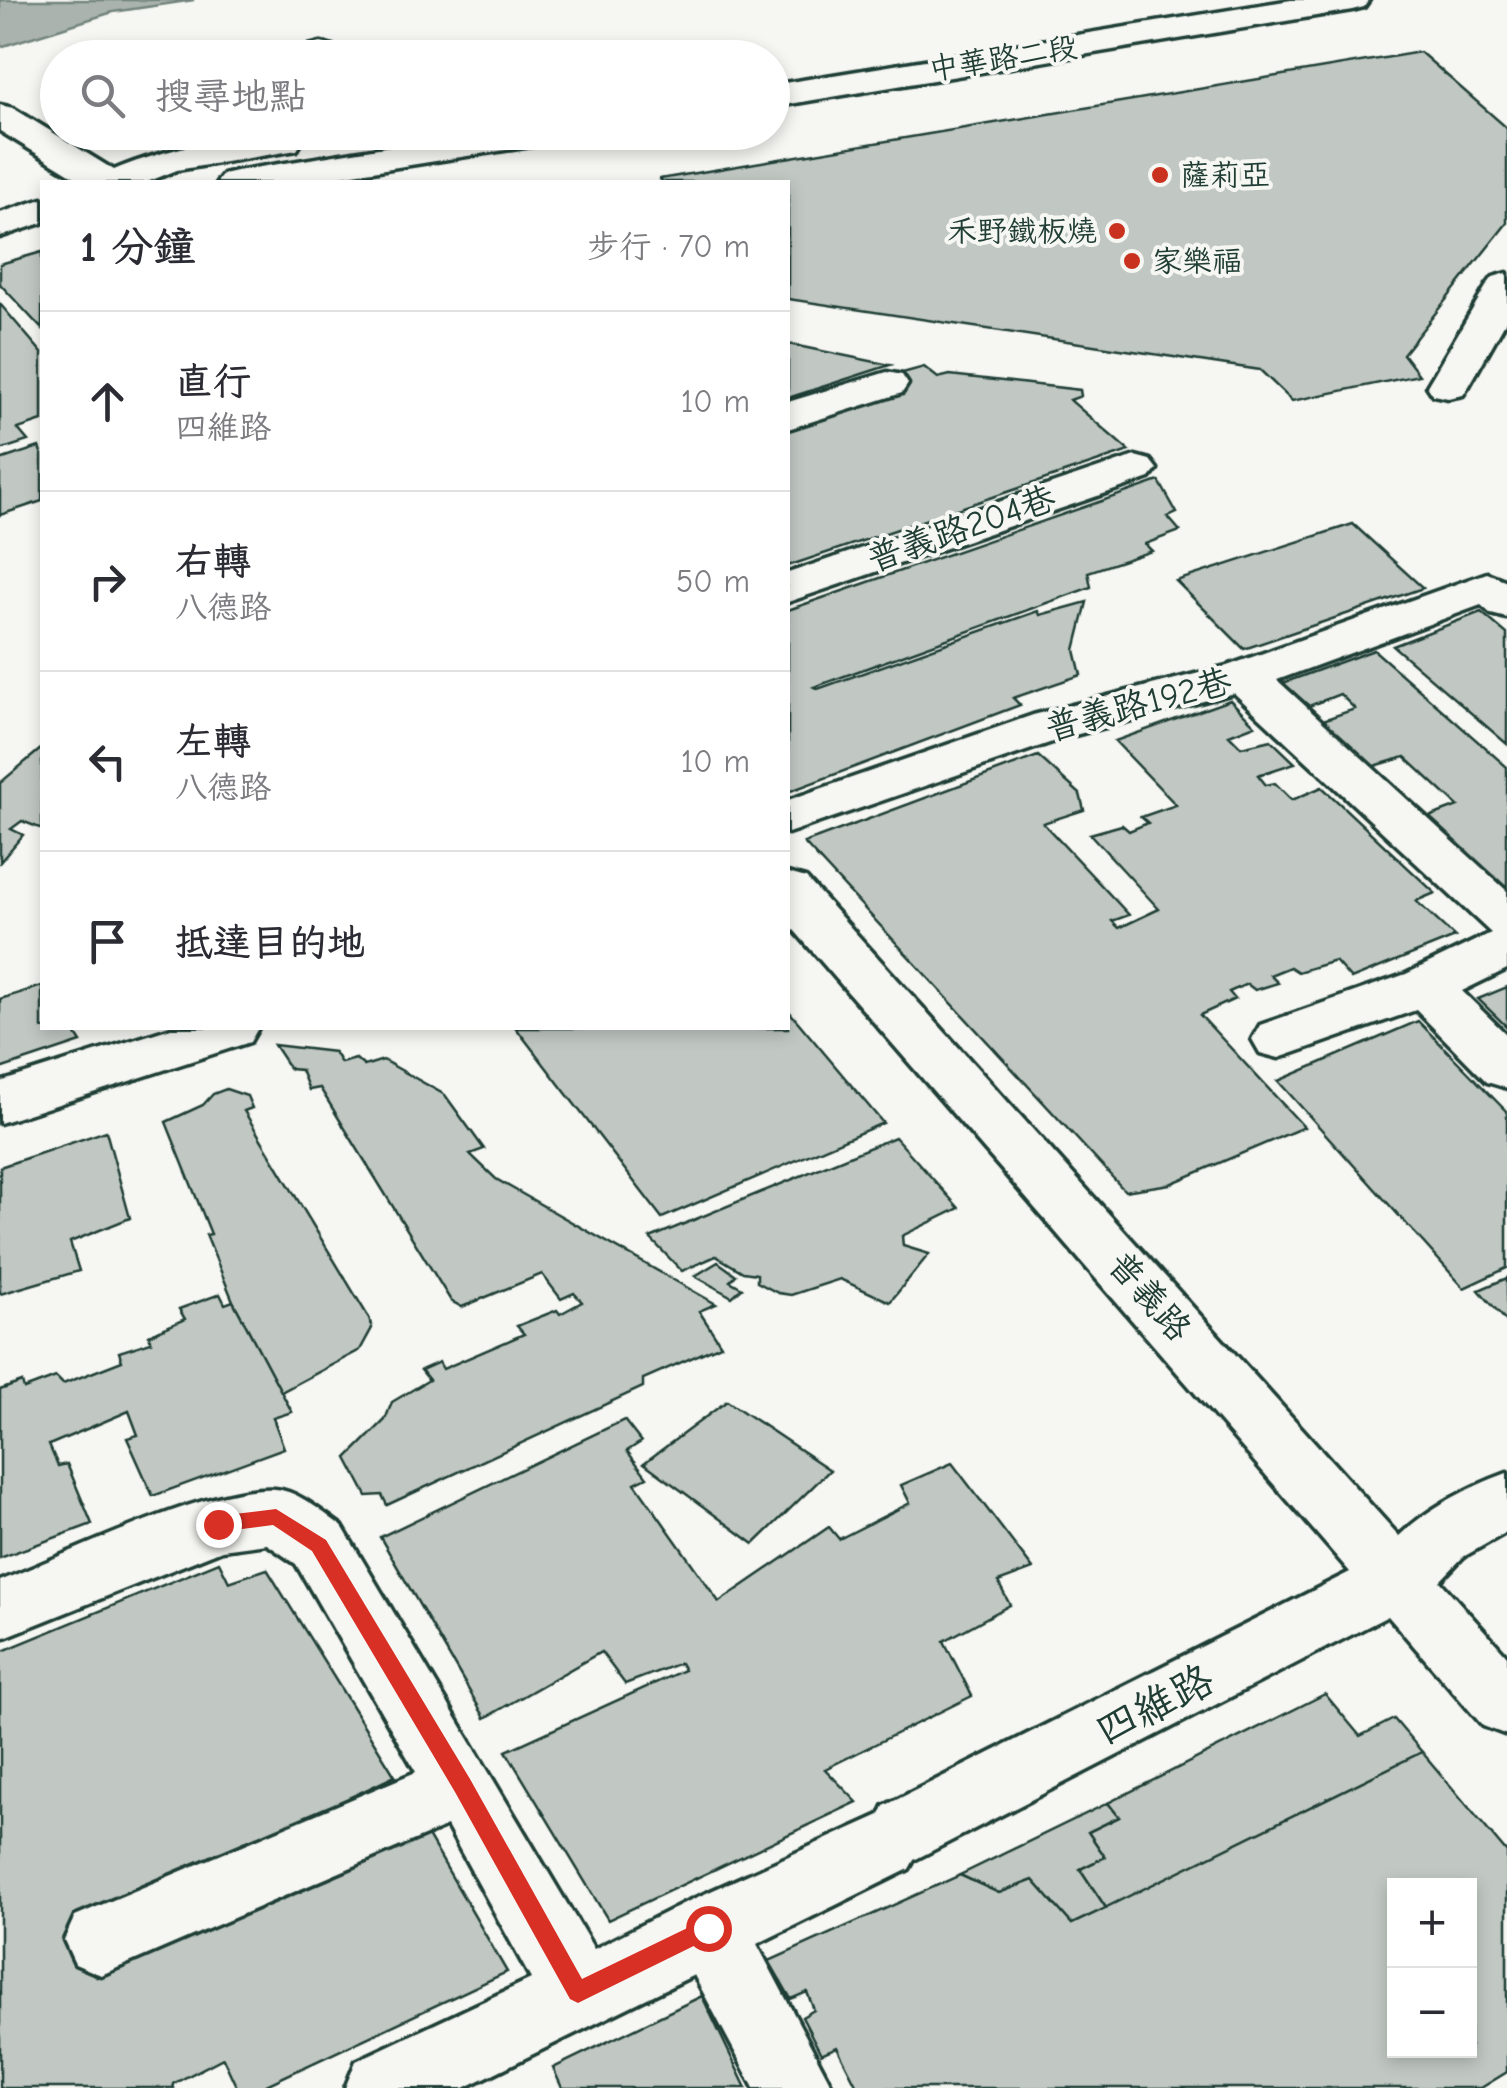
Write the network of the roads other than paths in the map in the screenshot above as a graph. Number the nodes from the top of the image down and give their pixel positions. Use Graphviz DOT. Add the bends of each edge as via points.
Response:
graph roads {
  1 [pos="1180,0"];
  2 [pos="1352,0"];
  3 [pos="790,61"];
  4 [pos="790,93"];
  5 [pos="0,116"];
  6 [pos="40,140"];
  7 [pos="58,150"];
  8 [pos="220,150"];
  9 [pos="437,150"];
  10 [pos="109,180"];
  11 [pos="117,180"];
  12 [pos="249,180"];
  13 [pos="40,211"];
  14 [pos="0,226"];
  15 [pos="1507,286"];
  16 [pos="887,384"];
  17 [pos="1448,386"];
  18 [pos="790,415"];
  19 [pos="1135,468"];
  20 [pos="790,587"];
  21 [pos="1497,596"];
  22 [pos="1244,676"];
  23 [pos="790,815"];
  24 [pos="790,892"];
  25 [pos="1507,920"];
  26 [pos="1507,947"];
  27 [pos="1426,987"];
  28 [pos="225,1030"];
  29 [pos="1278,1040"];
  30 [pos="1507,1068"];
  31 [pos="0,1103"];
  32 [pos="1507,1500"];
  33 [pos="1399,1579"];
  34 [pos="0,1610"];
  35 [pos="1507,1705"];
  36 [pos="462,1786"];
  37 [pos="708,1928"];
  38 [pos="101,1940"];
  39 [pos="578,1992"];
  40 [pos="383,2088"];
  41 [pos="795,2088"];
  1 -- 3 [label="street, 中華路二段"];
  2 -- 4 [label="street, 中華路二段"];
  5 -- 6 [label="street"];
  7 -- 10 [label="street"];
  8 -- 11 [label="street" via="168,160"];
  9 -- 12 [label="street"];
  13 -- 14 [label="street"];
  15 -- 17 [label="street"];
  16 -- 18 [label="street"];
  19 -- 20 [label="street, 普義路204巷"];
  21 -- 22 [label="street, 普義路192巷"];
  22 -- 23 [label="street, 普義路192巷" via="1050,726"];
  22 -- 25 [label="street"];
  24 -- 33 [label="street, 普義路"];
  26 -- 27 [label="street"];
  27 -- 29 [label="street"];
  27 -- 30 [label="street"];
  28 -- 31 [label="street"];
  32 -- 33 [label="street, 四維路" via="1440,1538"];
  33 -- 35 [label="street, 普義路"];
  33 -- 37 [label="street, 四維路"];
  34 -- 36 [label="street" via="218,1524 276,1516 319,1546"];
  36 -- 38 [label="street"];
  36 -- 39 [label="street"];
  37 -- 39 [label="street, 四維路"];
  37 -- 41 [label="street"];
  39 -- 40 [label="street, 四維路"];
}
